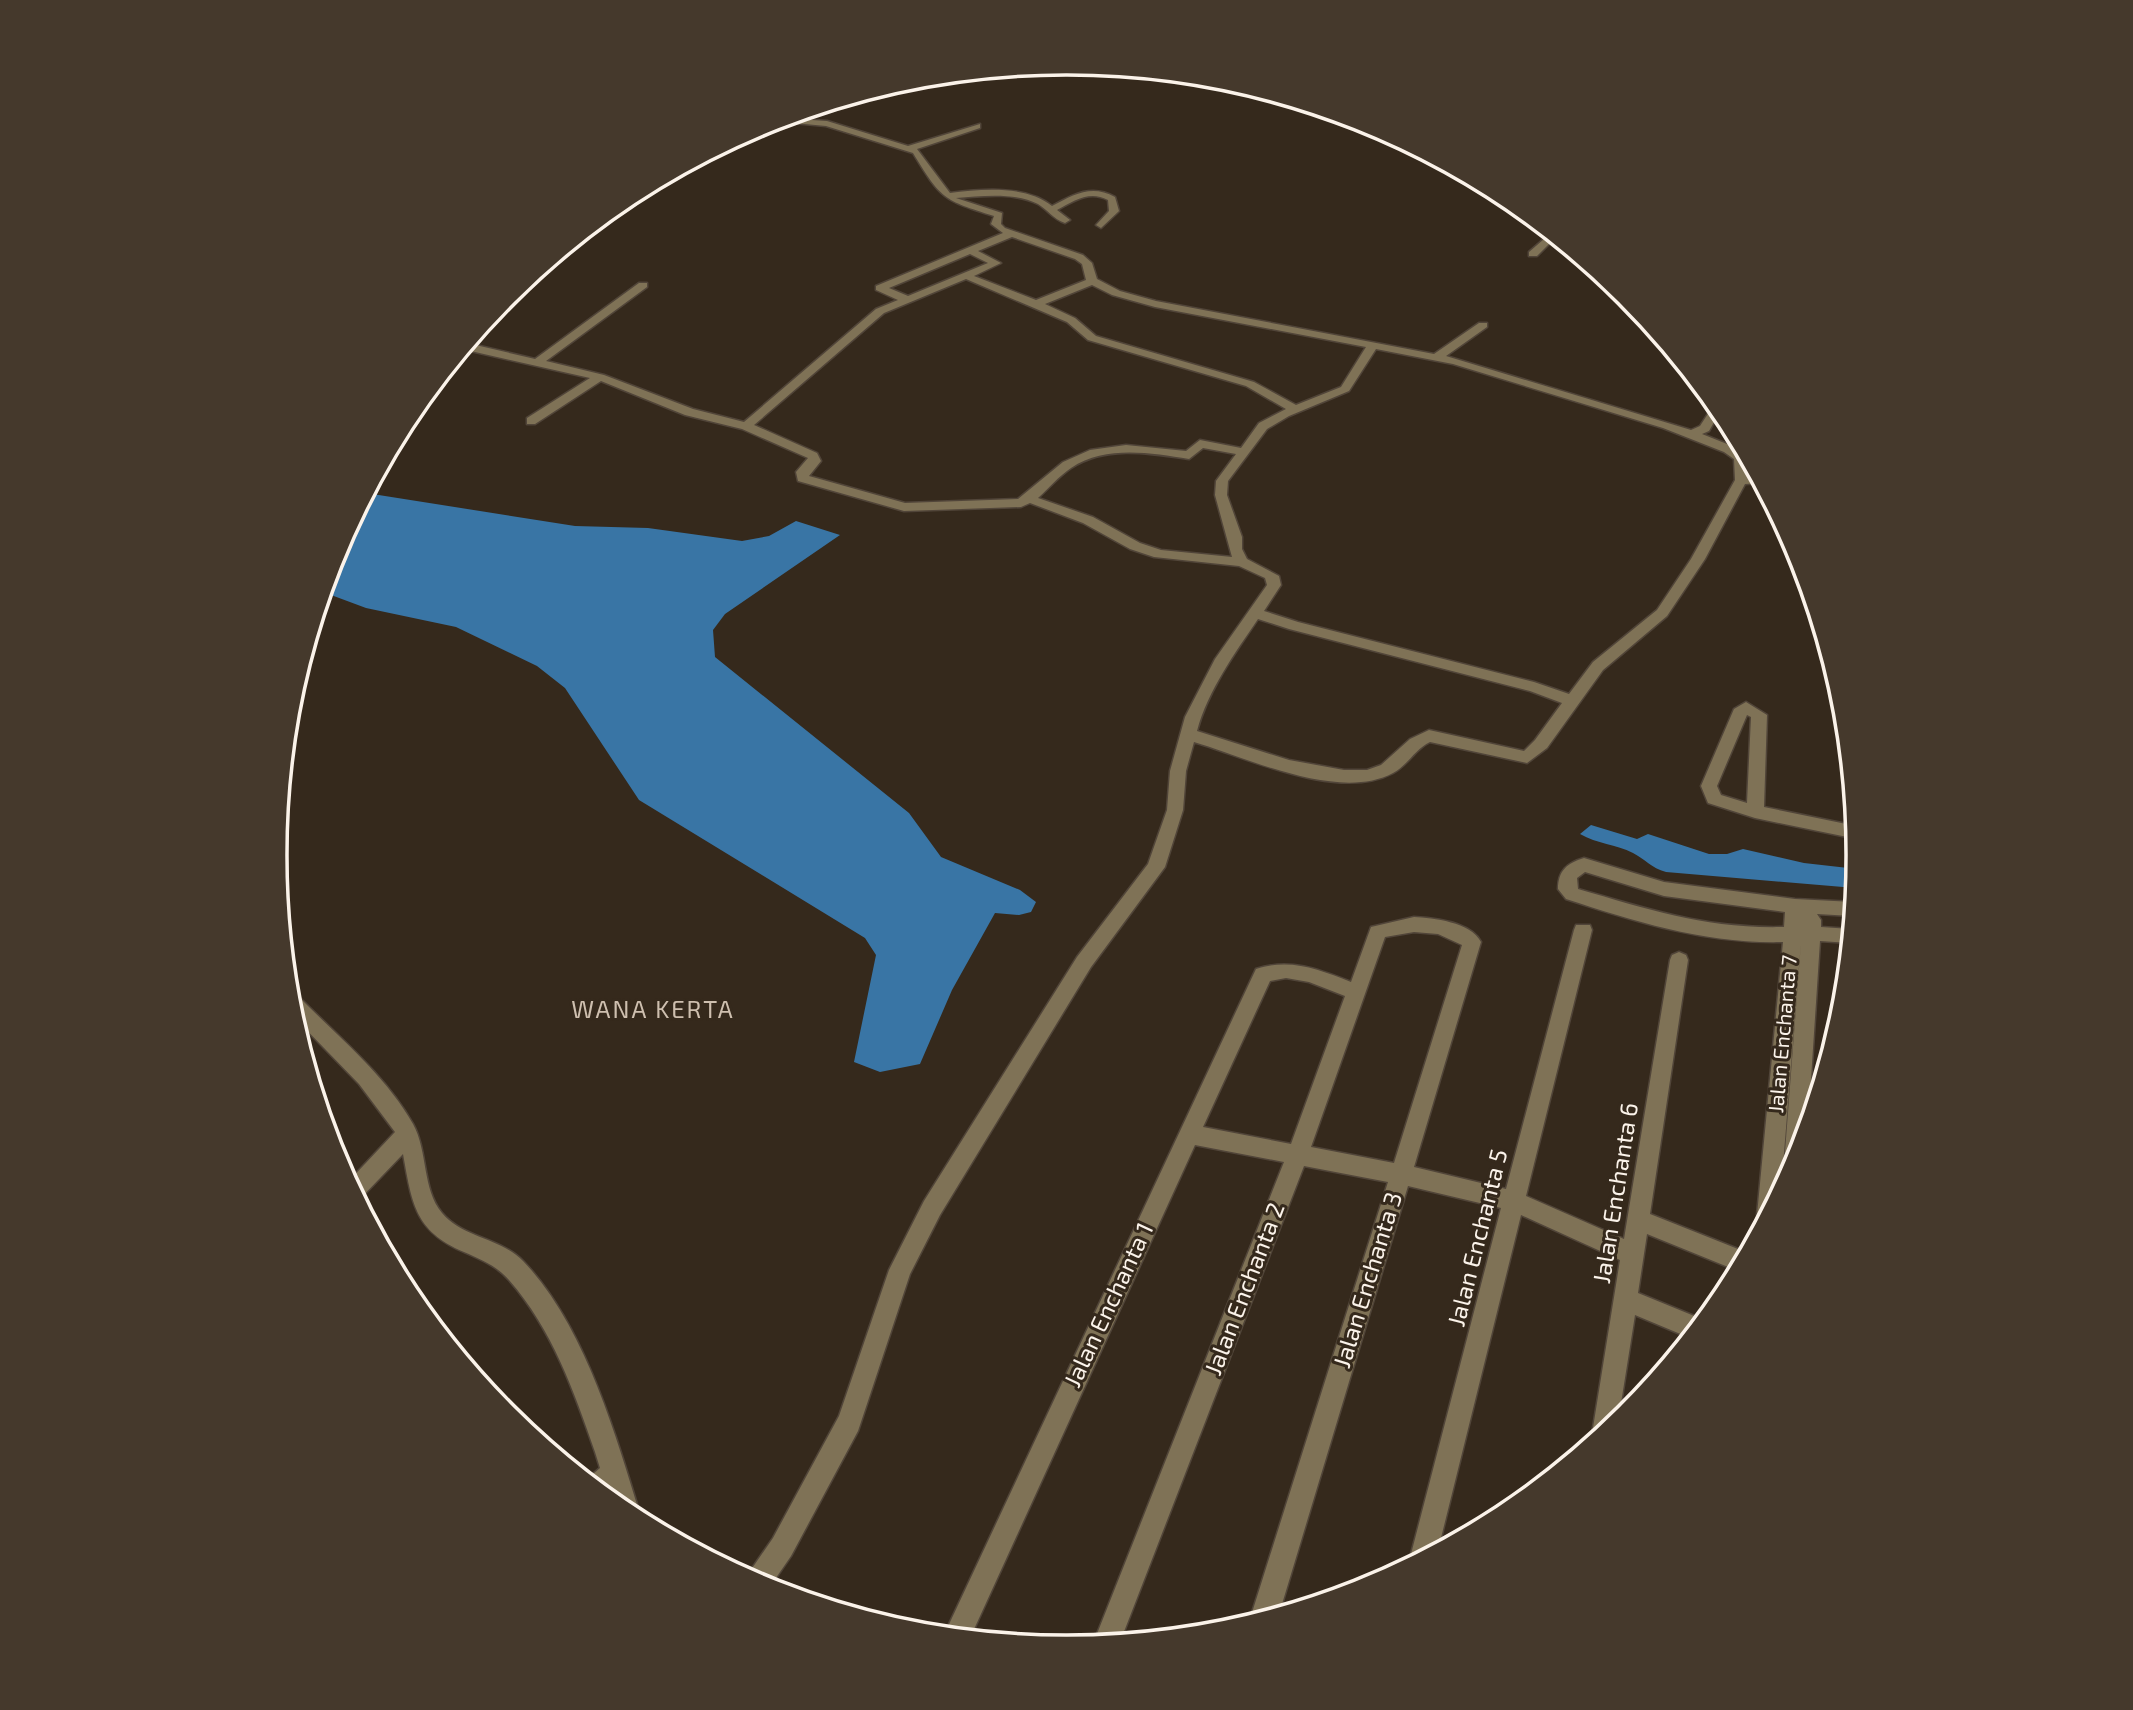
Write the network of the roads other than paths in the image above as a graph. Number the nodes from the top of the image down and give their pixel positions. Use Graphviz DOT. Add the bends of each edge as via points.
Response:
graph roads {
  1 [pos="802,122"];
  2 [pos="977,126"];
  3 [pos="909,148"];
  4 [pos="948,196"];
  5 [pos="1051,210"];
  6 [pos="1065,220"];
  7 [pos="1101,225"];
  8 [pos="1012,233"];
  9 [pos="1547,241"];
  10 [pos="969,250"];
  11 [pos="1533,254"];
  12 [pos="969,277"];
  13 [pos="1092,281"];
  14 [pos="643,285"];
  15 [pos="906,299"];
  16 [pos="1036,304"];
  17 [pos="1483,325"];
  18 [pos="1372,346"];
  19 [pos="474,348"];
  20 [pos="1437,357"];
  21 [pos="537,363"];
  22 [pos="600,377"];
  23 [pos="1295,409"];
  24 [pos="1711,417"];
  25 [pos="531,421"];
  26 [pos="746,426"];
  27 [pos="1693,434"];
  28 [pos="1733,451"];
  29 [pos="1244,452"];
  30 [pos="1739,460"];
  31 [pos="1741,480"];
  32 [pos="1750,480"];
  33 [pos="1030,499"];
  34 [pos="1242,562"];
  35 [pos="1256,613"];
  36 [pos="1572,701"];
  37 [pos="1187,734"];
  38 [pos="1755,812"];
  39 [pos="1846,831"];
  40 [pos="1804,906"];
  41 [pos="1845,908"];
  42 [pos="1583,930"];
  43 [pos="1802,934"];
  44 [pos="1842,936"];
  45 [pos="1472,942"];
  46 [pos="1679,960"];
  47 [pos="1355,992"];
  48 [pos="304,1015"];
  49 [pos="1796,1129"];
  50 [pos="407,1134"];
  51 [pos="1188,1134"];
  52 [pos="1298,1154"];
  53 [pos="1401,1174"];
  54 [pos="360,1184"];
  55 [pos="1771,1188"];
  56 [pos="1514,1201"];
  57 [pos="1638,1220"];
  58 [pos="1632,1254"];
  59 [pos="1734,1258"];
  60 [pos="1625,1298"];
  61 [pos="1689,1325"];
  62 [pos="1607,1417"];
  63 [pos="605,1480"];
  64 [pos="1426,1546"];
  65 [pos="764,1573"];
  66 [pos="1267,1608"];
  67 [pos="961,1627"];
  68 [pos="1110,1633"];
  1 -- 3 [label="street" via="827,124"];
  2 -- 3 [label="street"];
  3 -- 4 [label="street" via="921,157"];
  4 -- 5 [label="street" via="1021,197"];
  4 -- 8 [label="street" via="999,215 998,227"];
  5 -- 6 [label="street"];
  5 -- 7 [label="street" via="1084,192 1105,194 1112,199 1114,211"];
  8 -- 10 [label="street"];
  8 -- 13 [label="street" via="1079,257 1087,263"];
  9 -- 11 [label="street"];
  10 -- 12 [label="street" via="996,263"];
  10 -- 15 [label="street" via="880,288"];
  12 -- 15 [label="street"];
  12 -- 16 [label="street"];
  13 -- 16 [label="street"];
  13 -- 18 [label="street" via="1155,304"];
  14 -- 21 [label="street"];
  15 -- 26 [label="street" via="880,311"];
  16 -- 23 [label="street" via="1071,320 1091,338 1250,384"];
  17 -- 20 [label="street"];
  18 -- 20 [label="street"];
  18 -- 23 [label="street" via="1345,389"];
  19 -- 21 [label="street"];
  20 -- 27 [label="street"];
  21 -- 22 [label="street"];
  22 -- 25 [label="street"];
  22 -- 26 [label="street" via="689,412"];
  23 -- 29 [label="street" via="1263,426"];
  24 -- 27 [label="street" via="1705,428"];
  26 -- 33 [label="street" via="813,456 815,461 802,472 803,478 895,505"];
  27 -- 28 [label="street"];
  29 -- 33 [label="street" via="1200,444 1189,455 1150,450 1081,457"];
  29 -- 34 [label="street" via="1222,481 1221,495"];
  30 -- 31 [label="street"];
  31 -- 32 [label="street"];
  31 -- 36 [label="street" via="1662,613 1598,666"];
  33 -- 34 [label="street" via="1159,554"];
  34 -- 35 [label="street" via="1269,573 1274,582"];
  35 -- 36 [label="street"];
  35 -- 37 [label="street" via="1223,659"];
  36 -- 37 [label="street" via="1527,757 1429,736 1414,741 1387,769 1360,776 1322,775"];
  37 -- 65 [label="street" via="1175,810 1156,867 1084,962 932,1208 900,1270 849,1422"];
  38 -- 38 [label="street" via="1714,799 1709,786 1746,707 1759,715"];
  38 -- 39 [label="street"];
  40 -- 41 [label="street"];
  40 -- 43 [label="street"];
  40 -- 43 [label="street" via="1664,889 1584,865 1574,868 1566,879 1572,894 1660,919 1725,933"];
  42 -- 56 [label="street, Jalan Enchanta 5"];
  43 -- 44 [label="street"];
  43 -- 49 [label="street, Jalan Enchanta 7"];
  43 -- 55 [label="street, Jalan Enchanta 7"];
  45 -- 47 [label="street, Jalan Enchanta 2" via="1426,924 1398,923 1378,932"];
  45 -- 53 [label="street, Jalan Enchanta 3"];
  46 -- 57 [label="street, Jalan Enchanta 6"];
  47 -- 51 [label="street, Jalan Enchanta 1" via="1282,969 1263,975"];
  47 -- 52 [label="street, Jalan Enchanta 2"];
  48 -- 50 [label="street" via="389,1103"];
  50 -- 54 [label="street"];
  50 -- 63 [label="street" via="424,1203 434,1221 514,1267 564,1342"];
  51 -- 52 [label="street"];
  51 -- 67 [label="street, Jalan Enchanta 1"];
  52 -- 53 [label="street"];
  52 -- 68 [label="street, Jalan Enchanta 2"];
  53 -- 56 [label="street"];
  53 -- 66 [label="street, Jalan Enchanta 3"];
  56 -- 58 [label="street"];
  56 -- 64 [label="street, Jalan Enchanta 5"];
  57 -- 58 [label="street, Jalan Enchanta 6"];
  57 -- 59 [label="street"];
  58 -- 60 [label="street, Jalan Enchanta 6"];
  60 -- 61 [label="street"];
  60 -- 62 [label="street, Jalan Enchanta 6"];
}
